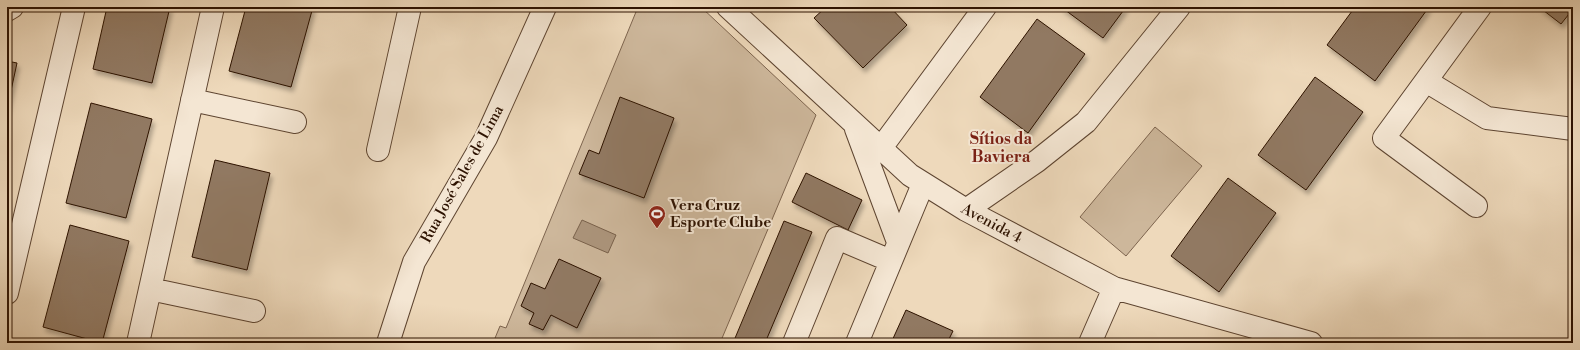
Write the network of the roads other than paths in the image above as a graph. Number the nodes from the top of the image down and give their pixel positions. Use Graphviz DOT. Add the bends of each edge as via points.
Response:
graph roads {
  1 [pos="12,7"];
  2 [pos="74,7"];
  3 [pos="213,7"];
  4 [pos="410,7"];
  5 [pos="545,7"];
  6 [pos="728,7"];
  7 [pos="985,7"];
  8 [pos="1179,7"];
  9 [pos="1480,7"];
  10 [pos="7,10"];
  11 [pos="1426,81"];
  12 [pos="192,100"];
  13 [pos="295,122"];
  14 [pos="854,125"];
  15 [pos="1573,129"];
  16 [pos="881,148"];
  17 [pos="378,150"];
  18 [pos="923,184"];
  19 [pos="1476,206"];
  20 [pos="966,210"];
  21 [pos="894,252"];
  22 [pos="1114,288"];
  23 [pos="150,289"];
  24 [pos="7,293"];
  25 [pos="254,311"];
  26 [pos="138,343"];
  27 [pos="388,343"];
  28 [pos="794,343"];
  29 [pos="857,343"];
  30 [pos="1090,343"];
  31 [pos="1312,343"];
  1 -- 10 [label="street"];
  2 -- 24 [label="street"];
  3 -- 12 [label="street"];
  4 -- 17 [label="street"];
  5 -- 27 [label="street, Rua José Sales de Lima" via="486,138 414,262"];
  6 -- 14 [label="street, Avenida 4"];
  7 -- 16 [label="street"];
  8 -- 20 [label="street" via="1086,122 1037,161"];
  9 -- 11 [label="street"];
  11 -- 15 [label="street" via="1487,118"];
  11 -- 19 [label="street" via="1384,138"];
  12 -- 13 [label="street"];
  12 -- 23 [label="street"];
  14 -- 16 [label="street, Avenida 4"];
  14 -- 21 [label="street"];
  16 -- 18 [label="street, Avenida 4"];
  18 -- 20 [label="street, Avenida 4"];
  18 -- 21 [label="street"];
  20 -- 22 [label="street, Avenida 4"];
  21 -- 28 [label="street" via="837,238"];
  21 -- 29 [label="street"];
  22 -- 30 [label="street"];
  22 -- 31 [label="street, Avenida 4"];
  23 -- 25 [label="street"];
  23 -- 26 [label="street"];
}
